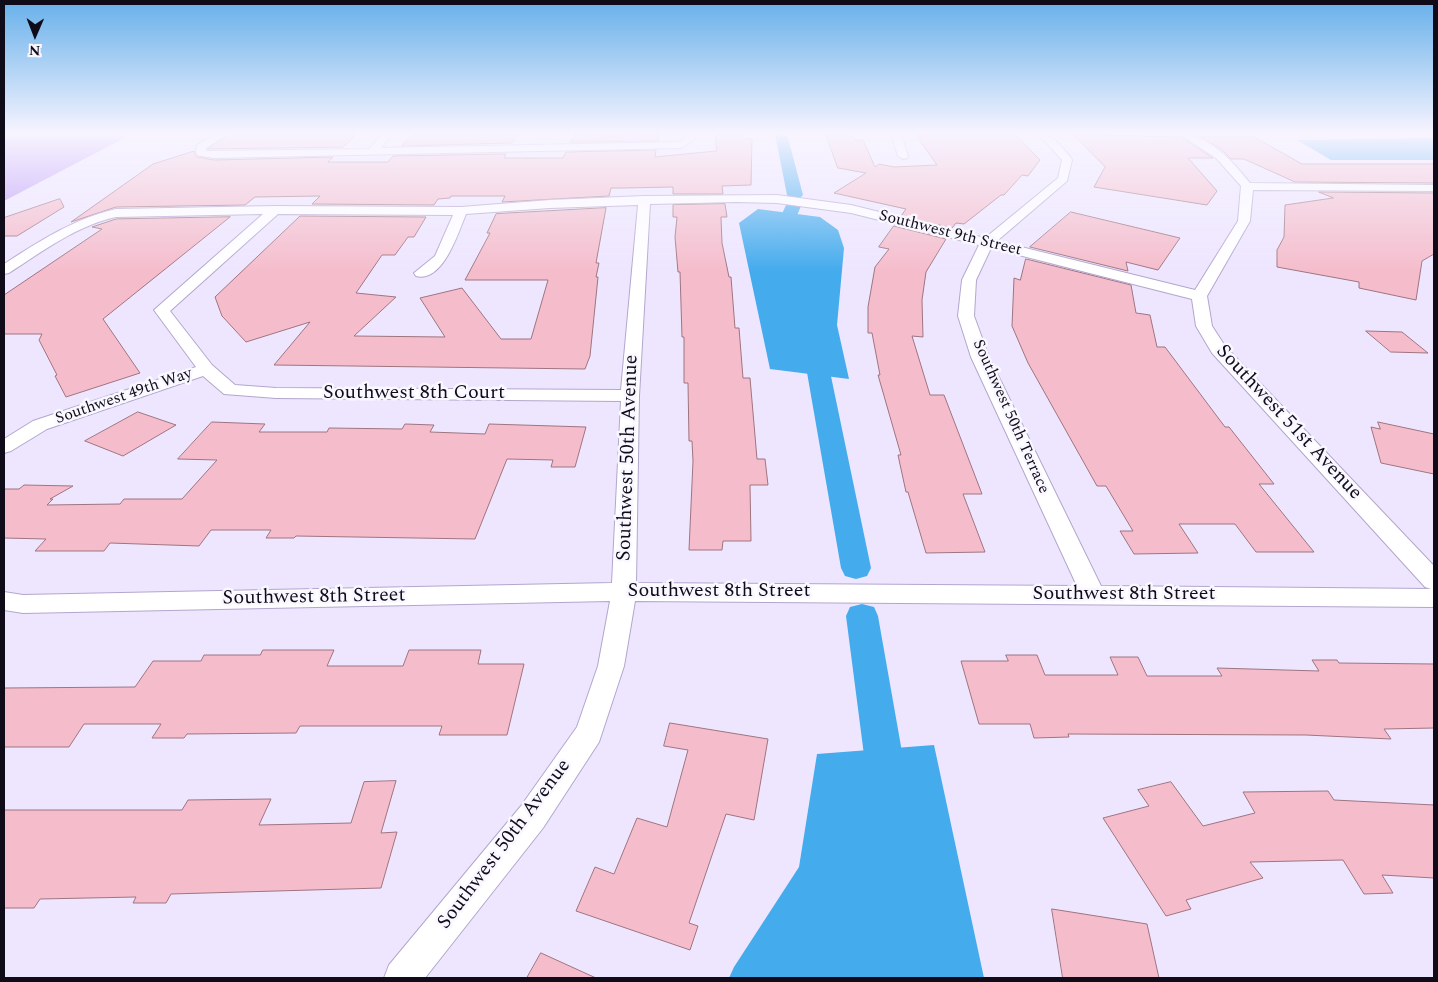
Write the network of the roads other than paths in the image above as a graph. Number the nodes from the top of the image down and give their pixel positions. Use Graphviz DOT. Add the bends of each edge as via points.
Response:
graph roads {
  1 [pos="1062,180"];
  2 [pos="1242,180"];
  3 [pos="1247,186"];
  4 [pos="1434,188"];
  5 [pos="644,200"];
  6 [pos="275,210"];
  7 [pos="461,211"];
  8 [pos="986,244"];
  9 [pos="4,270"];
  10 [pos="421,273"];
  11 [pos="1199,296"];
  12 [pos="206,369"];
  13 [pos="630,396"];
  14 [pos="4,447"];
  15 [pos="1434,581"];
  16 [pos="624,592"];
  17 [pos="1092,595"];
  18 [pos="1434,598"];
  19 [pos="4,601"];
  20 [pos="402,978"];
  1 -- 8 [label="street, Southwest 50th Terrace"];
  2 -- 3 [label="street"];
  3 -- 4 [label="street"];
  3 -- 11 [label="street" via="1244,221"];
  5 -- 7 [label="street, Southwest 9th Street"];
  5 -- 8 [label="street, Southwest 9th Street" via="777,199 851,209"];
  5 -- 13 [label="street, Southwest 50th Avenue"];
  6 -- 7 [label="street, Southwest 9th Street"];
  6 -- 9 [label="street, Southwest 9th Street" via="98,216 78,223"];
  6 -- 12 [label="street, Southwest 49th Way" via="162,310"];
  7 -- 10 [label="street" via="441,258"];
  8 -- 11 [label="street, Southwest 9th Street"];
  8 -- 17 [label="street, Southwest 50th Terrace" via="969,280 966,316 980,358"];
  11 -- 15 [label="street, Southwest 51st Avenue" via="1204,326 1218,349"];
  12 -- 13 [label="street, Southwest 8th Court" via="230,390 276,393"];
  12 -- 14 [label="street, Southwest 49th Way" via="40,425"];
  13 -- 16 [label="street, Southwest 50th Avenue"];
  16 -- 17 [label="street, Southwest 8th Street"];
  16 -- 19 [label="street, Southwest 8th Street"];
  16 -- 20 [label="street, Southwest 50th Avenue" via="612,666 589,733 532,817"];
  17 -- 18 [label="street, Southwest 8th Street"];
}
